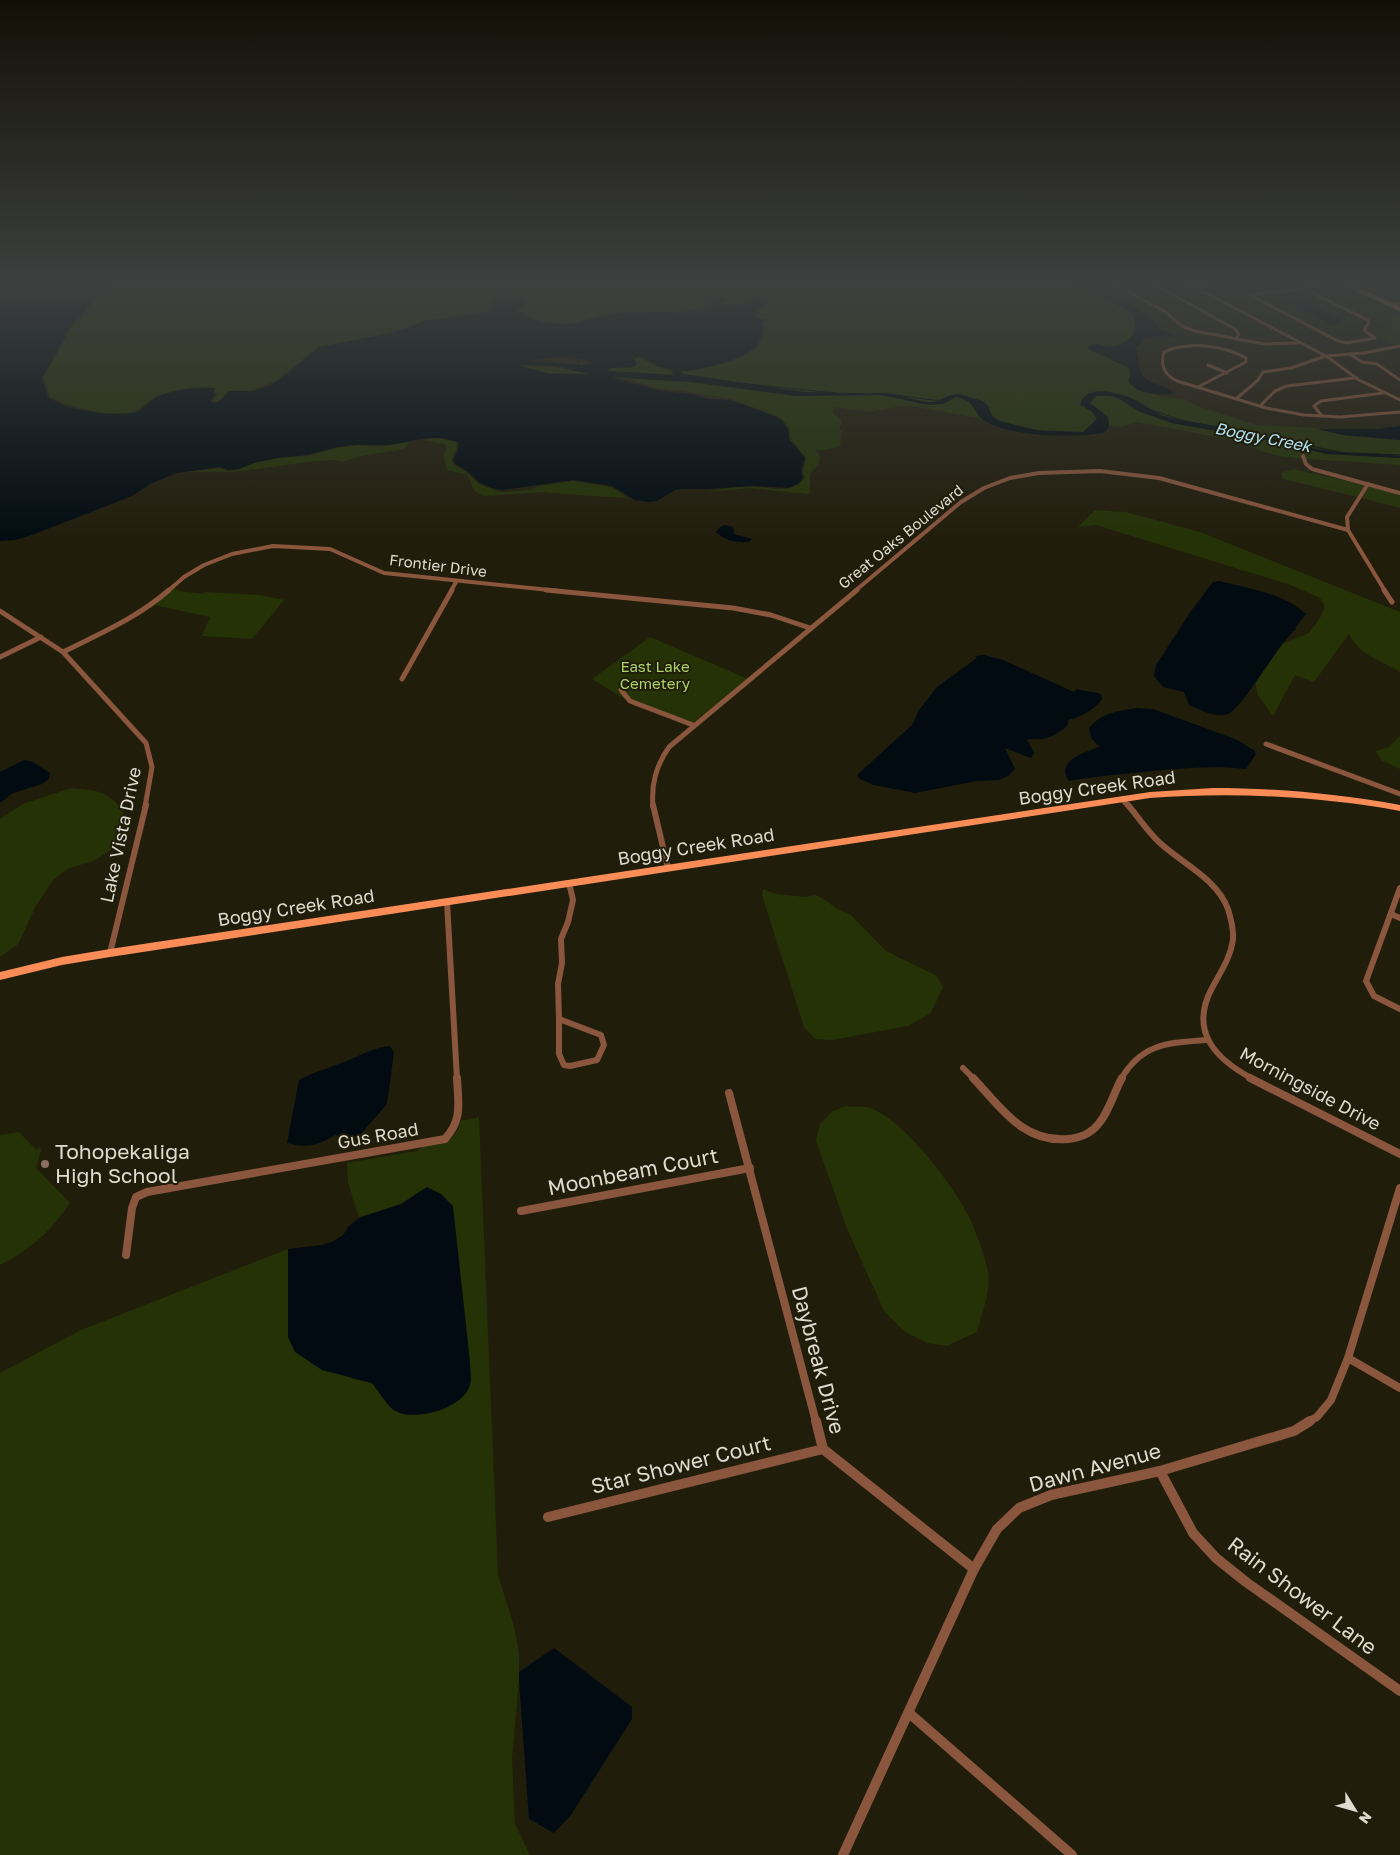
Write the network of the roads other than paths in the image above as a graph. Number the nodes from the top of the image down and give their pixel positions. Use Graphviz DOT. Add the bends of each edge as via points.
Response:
graph roads {
  1 [pos="1166,371"];
  2 [pos="1221,371"];
  3 [pos="1231,371"];
  4 [pos="1273,371"];
  5 [pos="1288,371"];
  6 [pos="1345,371"];
  7 [pos="1386,371"];
  8 [pos="1227,373"];
  9 [pos="1355,378"];
  10 [pos="1400,380"];
  11 [pos="1198,388"];
  12 [pos="1384,393"];
  13 [pos="1236,399"];
  14 [pos="1242,400"];
  15 [pos="1400,400"];
  16 [pos="1261,405"];
  17 [pos="1400,412"];
  18 [pos="1322,416"];
  19 [pos="1303,456"];
  20 [pos="1368,484"];
  21 [pos="1400,493"];
  22 [pos="1348,530"];
  23 [pos="456,582"];
  24 [pos="1392,602"];
  25 [pos="0,611"];
  26 [pos="810,628"];
  27 [pos="41,637"];
  28 [pos="63,652"];
  29 [pos="0,656"];
  30 [pos="402,679"];
  31 [pos="621,690"];
  32 [pos="693,725"];
  33 [pos="1266,744"];
  34 [pos="1400,794"];
  35 [pos="1122,799"];
  36 [pos="1400,808"];
  37 [pos="668,868"];
  38 [pos="570,883"];
  39 [pos="1400,888"];
  40 [pos="447,902"];
  41 [pos="1391,914"];
  42 [pos="1400,918"];
  43 [pos="110,953"];
  44 [pos="0,976"];
  45 [pos="1400,1009"];
  46 [pos="558,1019"];
  47 [pos="1206,1040"];
  48 [pos="963,1068"];
  49 [pos="730,1093"];
  50 [pos="1400,1154"];
  51 [pos="750,1168"];
  52 [pos="1400,1188"];
  53 [pos="521,1211"];
  54 [pos="126,1255"];
  55 [pos="1348,1358"];
  56 [pos="1400,1388"];
  57 [pos="823,1449"];
  58 [pos="1160,1471"];
  59 [pos="548,1517"];
  60 [pos="974,1569"];
  61 [pos="1400,1691"];
  62 [pos="909,1713"];
  63 [pos="843,1855"];
  64 [pos="1072,1855"];
  1 -- 11 [label="street" via="1176,380"];
  2 -- 8 [label="street"];
  3 -- 8 [label="street"];
  4 -- 13 [label="street" via="1263,372"];
  5 -- 14 [label="street" via="1266,375"];
  6 -- 9 [label="street"];
  7 -- 10 [label="street"];
  8 -- 11 [label="street"];
  9 -- 12 [label="street"];
  9 -- 16 [label="street" via="1287,386 1275,391"];
  11 -- 13 [label="street"];
  12 -- 15 [label="street"];
  12 -- 18 [label="street" via="1325,400 1314,406"];
  13 -- 14 [label="street"];
  14 -- 16 [label="street"];
  16 -- 18 [label="street" via="1294,414"];
  17 -- 18 [label="street"];
  19 -- 20 [label="street" via="1312,469"];
  20 -- 21 [label="street"];
  20 -- 22 [label="street" via="1347,518"];
  22 -- 24 [label="street"];
  22 -- 26 [label="street, Great Oaks Boulevard" via="1158,478 1097,471 1030,475 993,485 965,499"];
  23 -- 26 [label="street, Frontier Drive" via="733,608 771,615"];
  23 -- 28 [label="street, Frontier Drive" via="384,573 330,549 273,546 249,550 194,570 137,615"];
  23 -- 30 [label="street"];
  25 -- 27 [label="street, Lake Vista Drive"];
  26 -- 32 [label="street, Great Oaks Boulevard"];
  27 -- 28 [label="street, Lake Vista Drive"];
  27 -- 29 [label="street"];
  28 -- 43 [label="street, Lake Vista Drive" via="146,743 152,754 149,792"];
  31 -- 32 [label="street" via="630,701"];
  32 -- 37 [label="street, Great Oaks Boulevard" via="669,747 657,766 652,790"];
  33 -- 34 [label="street"];
  35 -- 36 [label="main road, Boggy Creek Road" via="1182,792 1256,790 1318,795"];
  35 -- 37 [label="main road, Boggy Creek Road"];
  35 -- 47 [label="street" via="1160,843 1213,885 1230,915 1234,932 1232,948 1202,1014"];
  37 -- 38 [label="main road, Boggy Creek Road"];
  38 -- 40 [label="main road, Boggy Creek Road"];
  38 -- 46 [label="street" via="573,900 561,939"];
  39 -- 41 [label="street"];
  40 -- 43 [label="main road, Boggy Creek Road"];
  40 -- 54 [label="street, Gus Road" via="459,1113 455,1128 446,1139 147,1192 136,1197 132,1208"];
  41 -- 42 [label="street"];
  41 -- 45 [label="street" via="1366,981 1380,1000"];
  43 -- 44 [label="main road, Boggy Creek Road"];
  46 -- 46 [label="street" via="559,1054 564,1065 597,1060 604,1044 601,1035"];
  47 -- 48 [label="street" via="1163,1045 1136,1057 1094,1131 1073,1141 1051,1140 1022,1128"];
  47 -- 50 [label="street, Morningside Drive" via="1230,1065 1249,1077"];
  49 -- 51 [label="street, Daybreak Drive"];
  51 -- 53 [label="street, Moonbeam Court"];
  51 -- 57 [label="street, Daybreak Drive"];
  52 -- 55 [label="street, Dawn Avenue"];
  55 -- 56 [label="street"];
  55 -- 58 [label="street, Dawn Avenue" via="1331,1400 1317,1418 1294,1431"];
  57 -- 59 [label="street, Star Shower Court"];
  57 -- 60 [label="street, Daybreak Drive"];
  58 -- 60 [label="street, Dawn Avenue" via="1051,1496 1019,1508 997,1529"];
  58 -- 61 [label="street, Rain Shower Lane" via="1193,1533 1216,1558"];
  60 -- 62 [label="street, Dawn Avenue"];
  62 -- 63 [label="street, Dawn Avenue"];
  62 -- 64 [label="street"];
}
